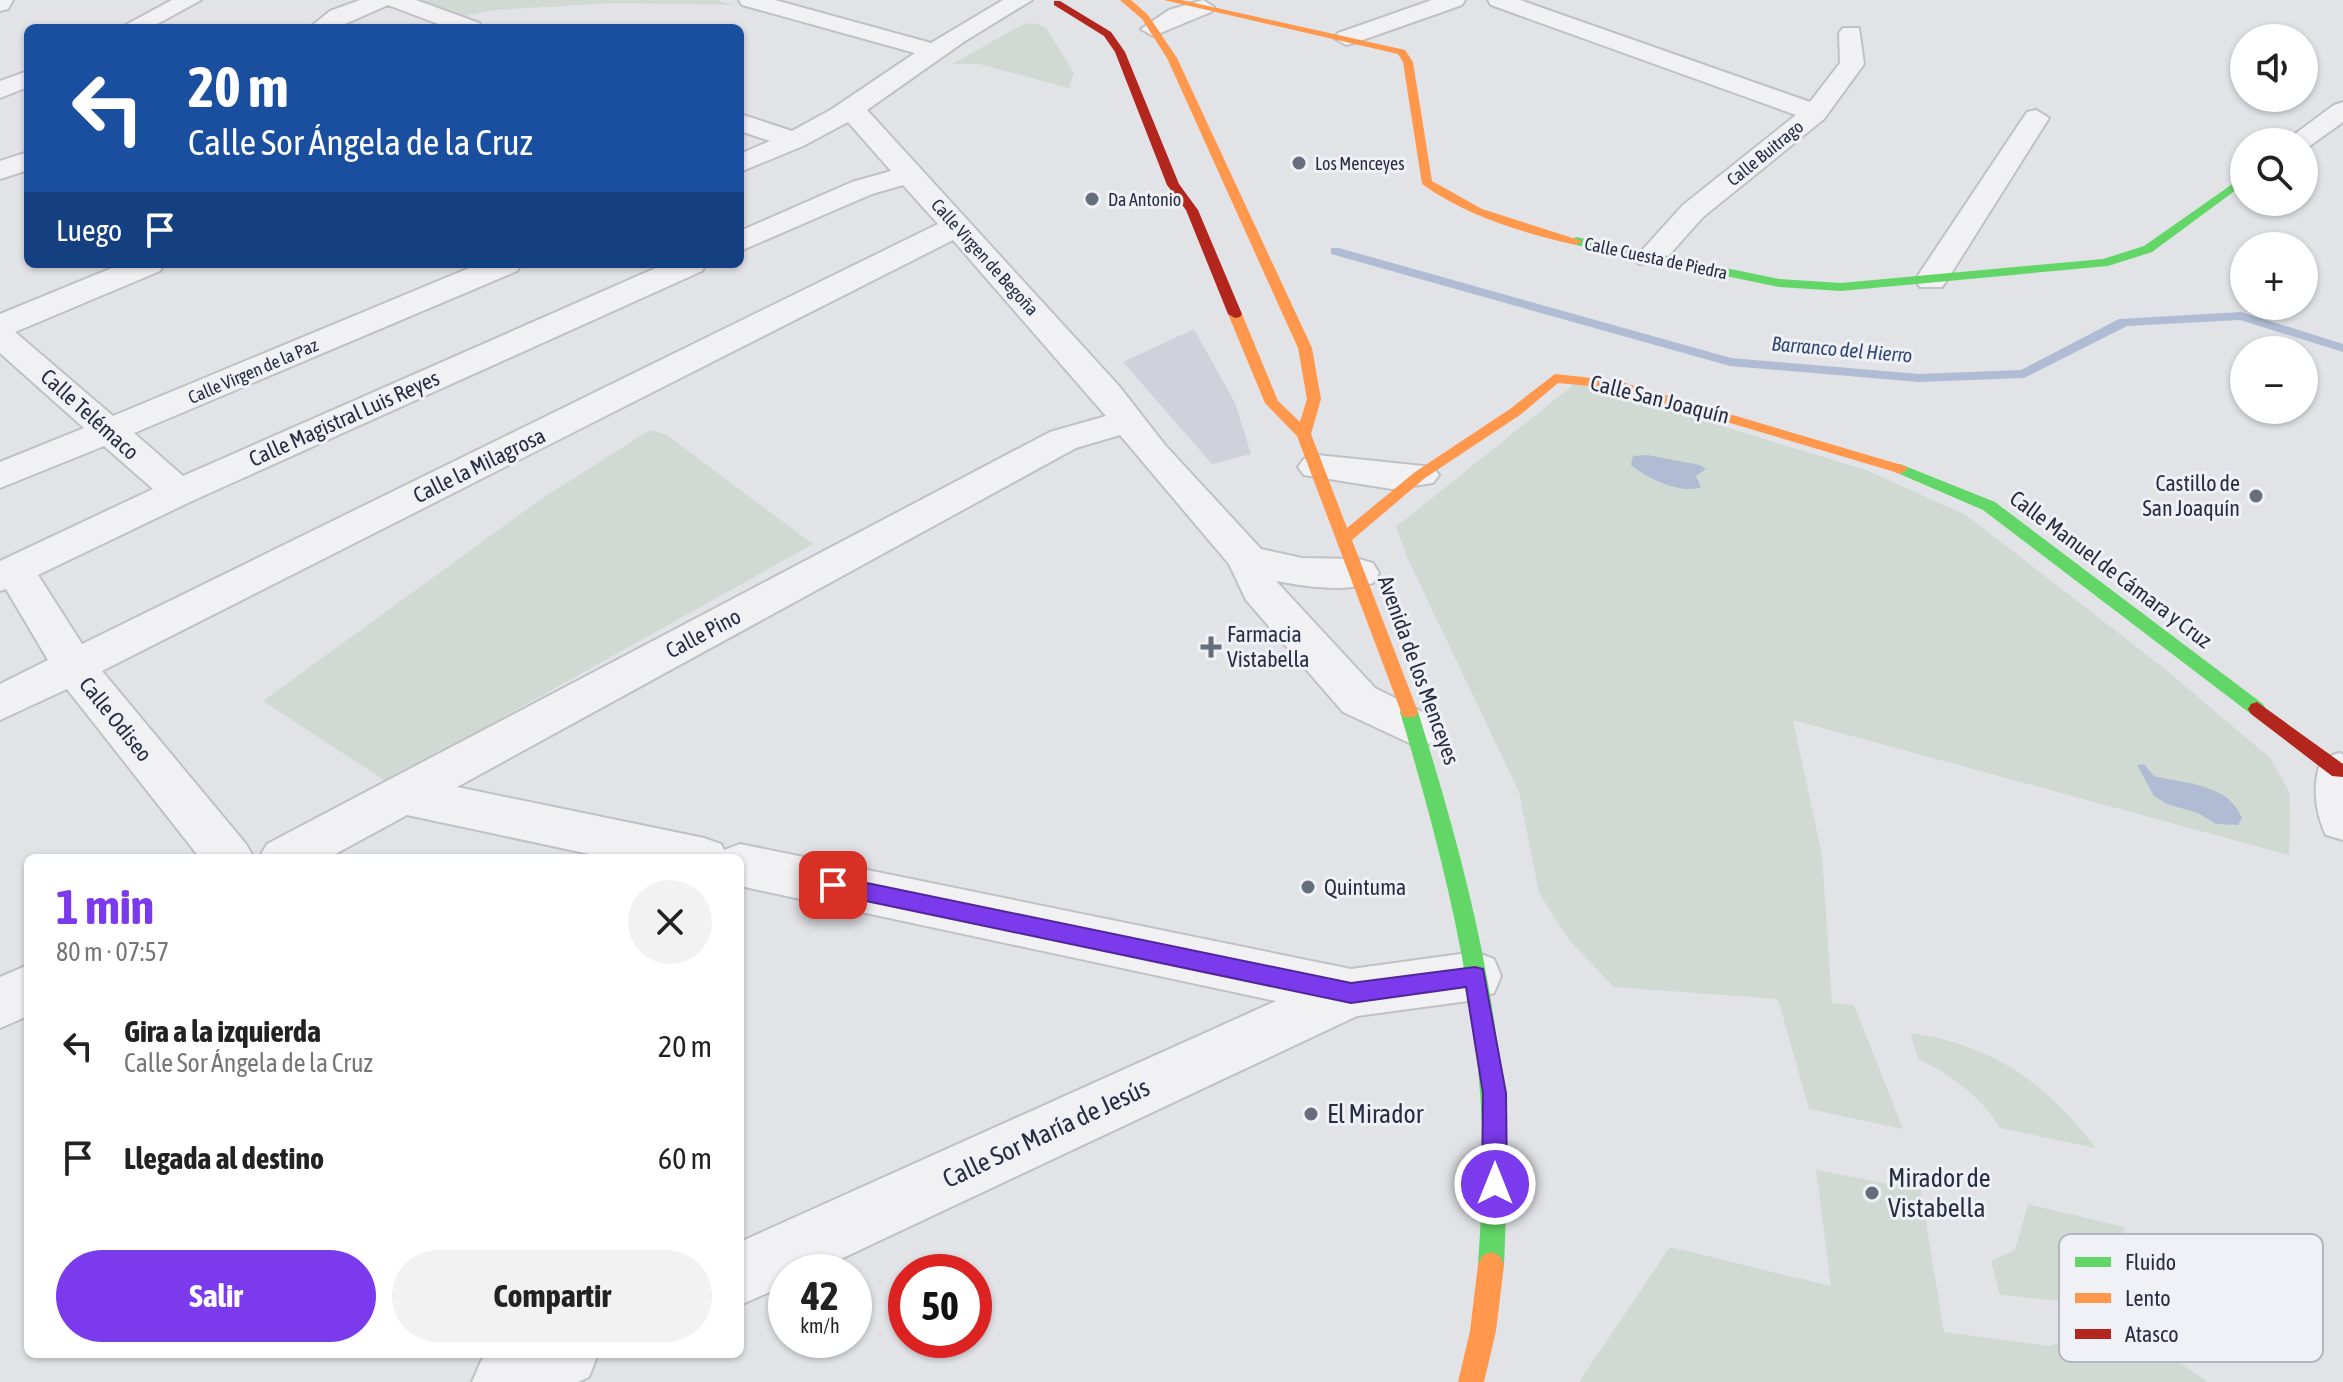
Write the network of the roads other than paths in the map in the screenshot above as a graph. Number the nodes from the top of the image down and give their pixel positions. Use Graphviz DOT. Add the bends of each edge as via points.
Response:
graph roads {
  1 [pos="190,0"];
  2 [pos="381,0"];
  3 [pos="395,0"];
  4 [pos="750,0"];
  5 [pos="1021,0"];
  6 [pos="1094,0"];
  7 [pos="1125,0"];
  8 [pos="1169,0"];
  9 [pos="1454,0"];
  10 [pos="1499,0"];
  11 [pos="1049,2"];
  12 [pos="1203,7"];
  13 [pos="140,24"];
  14 [pos="327,24"];
  15 [pos="460,24"];
  16 [pos="1153,29"];
  17 [pos="1851,33"];
  18 [pos="1346,38"];
  19 [pos="934,51"];
  20 [pos="24,80"];
  21 [pos="0,90"];
  22 [pos="853,108"];
  23 [pos="2343,110"];
  24 [pos="1815,113"];
  25 [pos="2036,118"];
  26 [pos="744,123"];
  27 [pos="2317,128"];
  28 [pos="794,140"];
  29 [pos="24,162"];
  30 [pos="744,162"];
  31 [pos="0,171"];
  32 [pos="910,174"];
  33 [pos="2230,189"];
  34 [pos="958,226"];
  35 [pos="744,240"];
  36 [pos="1650,258"];
  37 [pos="139,268"];
  38 [pos="496,268"];
  39 [pos="682,268"];
  40 [pos="1931,280"];
  41 [pos="0,326"];
  42 [pos="0,336"];
  43 [pos="1128,421"];
  44 [pos="107,432"];
  45 [pos="1786,433"];
  46 [pos="1311,451"];
  47 [pos="1420,475"];
  48 [pos="0,476"];
  49 [pos="179,492"];
  50 [pos="1352,556"];
  51 [pos="1247,559"];
  52 [pos="8,574"];
  53 [pos="74,667"];
  54 [pos="0,703"];
  55 [pos="1418,730"];
  56 [pos="2341,772"];
  57 [pos="402,795"];
  58 [pos="2343,821"];
  59 [pos="226,854"];
  60 [pos="291,854"];
  61 [pos="685,854"];
  62 [pos="744,866"];
  63 [pos="1471,952"];
  64 [pos="24,991"];
  65 [pos="1351,993"];
  66 [pos="0,1004"];
  67 [pos="744,1272"];
  68 [pos="557,1358"];
  69 [pos="505,1382"];
  70 [pos="1471,1382"];
  1 -- 13 [label="street"];
  2 -- 14 [label="street"];
  3 -- 15 [label="street"];
  4 -- 19 [label="street"];
  5 -- 19 [label="street"];
  6 -- 11 [label="main road"];
  7 -- 16 [label="main road"];
  8 -- 12 [label="main road, Calle Cuesta de Piedra"];
  9 -- 18 [label="street"];
  10 -- 24 [label="street"];
  11 -- 46 [label="main road, Avenida de los Menceyes" via="1108,34 1120,52 1173,185 1192,210 1272,403"];
  12 -- 16 [label="street"];
  12 -- 18 [label="main road, Calle Cuesta de Piedra"];
  16 -- 46 [label="main road" via="1172,58 1305,348 1314,399"];
  17 -- 24 [label="street, Calle Buitrago" via="1852,64"];
  18 -- 36 [label="main road, Calle Cuesta de Piedra" via="1402,52 1408,62 1426,182 1449,200 1543,234"];
  19 -- 22 [label="street"];
  20 -- 21 [label="street"];
  22 -- 28 [label="street"];
  22 -- 32 [label="street, Calle Virgen de Begoña"];
  23 -- 27 [label="street"];
  24 -- 36 [label="street, Calle Buitrago" via="1693,211"];
  25 -- 40 [label="street"];
  26 -- 28 [label="street"];
  28 -- 30 [label="street"];
  29 -- 31 [label="street"];
  32 -- 34 [label="street, Calle Virgen de Begoña"];
  32 -- 35 [label="street" via="862,188"];
  33 -- 40 [label="main road, Calle Cuesta de Piedra" via="2148,249 2104,263"];
  34 -- 43 [label="street, Calle Virgen de Begoña"];
  34 -- 53 [label="street, Calle la Milagrosa"];
  36 -- 40 [label="main road, Calle Cuesta de Piedra" via="1779,283 1841,287"];
  37 -- 41 [label="street"];
  38 -- 44 [label="street, Calle Virgen de la Paz"];
  39 -- 49 [label="street, Calle Magistral Luis Reyes"];
  42 -- 44 [label="street, Calle Telémaco"];
  43 -- 51 [label="street, Calle Virgen de Begoña"];
  43 -- 57 [label="street, Calle Pino" via="1063,440"];
  44 -- 48 [label="street, Calle Virgen de la Paz"];
  44 -- 49 [label="street, Calle Telémaco"];
  45 -- 47 [label="main road, Calle San Joaquín" via="1613,384 1555,378 1515,412"];
  45 -- 56 [label="main road, Calle Manuel de Cámara y Cruz" via="1899,469 1989,506"];
  46 -- 47 [label="street" via="1392,477"];
  46 -- 50 [label="main road, Avenida de los Menceyes"];
  47 -- 50 [label="main road, Calle San Joaquín"];
  49 -- 52 [label="street, Calle Magistral Luis Reyes"];
  50 -- 51 [label="street" via="1319,576"];
  50 -- 55 [label="main road, Avenida de los Menceyes"];
  51 -- 55 [label="street, Calle Virgen de Begoña" via="1260,590 1359,700"];
  52 -- 53 [label="street, Calle Odiseo"];
  53 -- 54 [label="street, Calle la Milagrosa"];
  53 -- 59 [label="street, Calle Odiseo"];
  55 -- 63 [label="main road, Avenida de los Menceyes" via="1449,836"];
  56 -- 58 [label="street"];
  57 -- 60 [label="street, Calle Pino"];
  57 -- 61 [label="street"];
  62 -- 65 [label="street"];
  63 -- 65 [label="street"];
  63 -- 70 [label="main road, Avenida de los Menceyes" via="1494,1093 1495,1245"];
  64 -- 66 [label="street"];
  65 -- 67 [label="street, Calle Sor María de Jesús"];
  68 -- 69 [label="street"];
}
